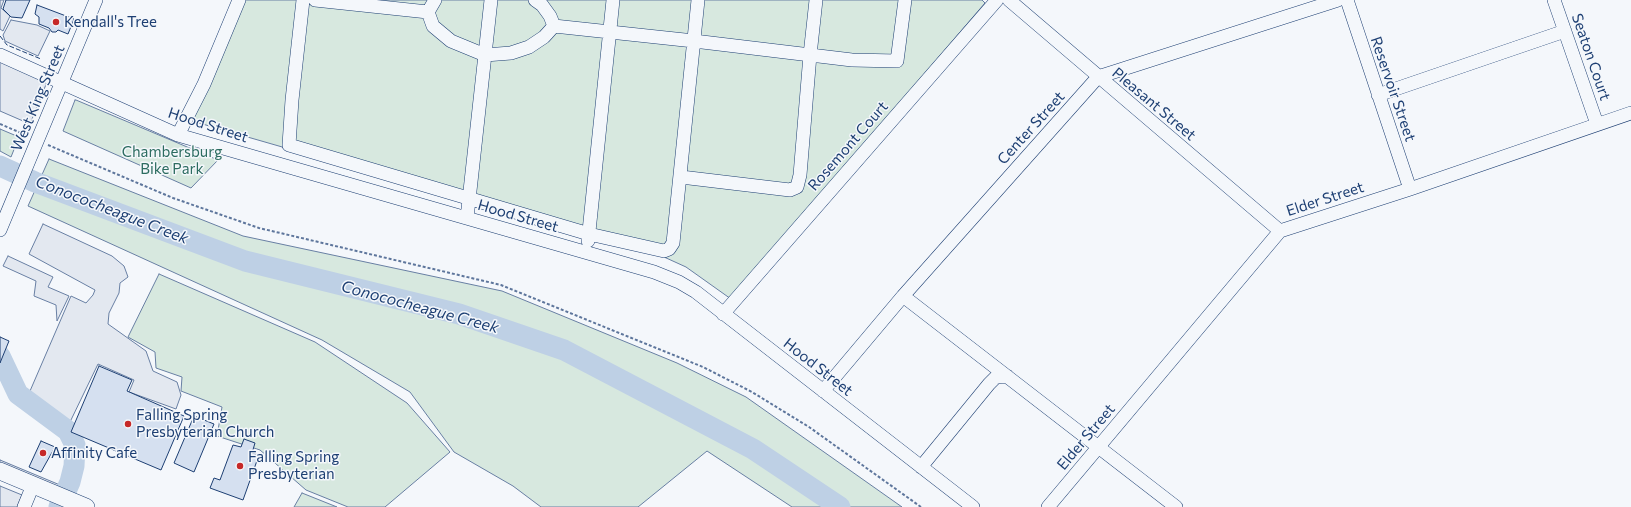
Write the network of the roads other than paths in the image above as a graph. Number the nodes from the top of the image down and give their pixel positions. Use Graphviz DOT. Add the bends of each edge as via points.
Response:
graph roads {
  1 [pos="96,0"];
  2 [pos="239,0"];
  3 [pos="303,0"];
  4 [pos="315,0"];
  5 [pos="434,0"];
  6 [pos="491,0"];
  7 [pos="535,0"];
  8 [pos="613,0"];
  9 [pos="698,0"];
  10 [pos="816,0"];
  11 [pos="905,0"];
  12 [pos="997,0"];
  13 [pos="1009,0"];
  14 [pos="1338,0"];
  15 [pos="1347,0"];
  16 [pos="1554,0"];
  17 [pos="428,12"];
  18 [pos="554,26"];
  19 [pos="1565,31"];
  20 [pos="610,32"];
  21 [pos="694,41"];
  22 [pos="0,55"];
  23 [pos="485,55"];
  24 [pos="810,55"];
  25 [pos="1098,77"];
  26 [pos="62,82"];
  27 [pos="1378,95"];
  28 [pos="1631,113"];
  29 [pos="1597,124"];
  30 [pos="178,135"];
  31 [pos="681,177"];
  32 [pos="1410,189"];
  33 [pos="469,197"];
  34 [pos="467,218"];
  35 [pos="0,230"];
  36 [pos="1280,231"];
  37 [pos="589,234"];
  38 [pos="587,252"];
  39 [pos="903,296"];
  40 [pos="723,314"];
  41 [pos="1007,376"];
  42 [pos="823,391"];
  43 [pos="1099,447"];
  44 [pos="921,467"];
  45 [pos="0,471"];
  46 [pos="33,485"];
  47 [pos="24,507"];
  48 [pos="86,507"];
  49 [pos="973,507"];
  50 [pos="1048,507"];
  51 [pos="1176,507"];
  1 -- 26 [label="street, West King Street"];
  2 -- 30 [label="street" via="204,84"];
  3 -- 33 [label="street" via="289,145"];
  4 -- 17 [label="street"];
  5 -- 17 [label="street"];
  6 -- 23 [label="street"];
  7 -- 18 [label="street" via="542,5"];
  8 -- 20 [label="street"];
  9 -- 21 [label="street"];
  10 -- 24 [label="street"];
  11 -- 24 [label="street" via="897,61 852,60"];
  12 -- 40 [label="street, Rosemont Court"];
  13 -- 25 [label="street, Pleasant Street"];
  14 -- 25 [label="street"];
  15 -- 27 [label="street, Reservoir Street"];
  16 -- 19 [label="street, Seaton Court"];
  17 -- 23 [label="street" via="433,26 451,41"];
  18 -- 20 [label="street"];
  18 -- 23 [label="street" via="529,47 511,53"];
  19 -- 27 [label="street"];
  19 -- 29 [label="street, Seaton Court"];
  20 -- 21 [label="street"];
  20 -- 37 [label="street"];
  21 -- 24 [label="street"];
  21 -- 31 [label="street"];
  22 -- 26 [label="street, Hood Street"];
  23 -- 33 [label="street"];
  24 -- 31 [label="street" via="797,187 790,190"];
  25 -- 36 [label="street, Pleasant Street"];
  25 -- 39 [label="street, Center Street"];
  26 -- 30 [label="street, Hood Street"];
  26 -- 35 [label="street, West King Street"];
  27 -- 32 [label="street, Reservoir Street"];
  28 -- 29 [label="street, Elder Street"];
  29 -- 32 [label="street, Elder Street"];
  30 -- 34 [label="street, Hood Street"];
  31 -- 37 [label="street" via="673,243 669,249 664,251"];
  32 -- 36 [label="street, Elder Street"];
  33 -- 34 [label="street"];
  33 -- 37 [label="street"];
  34 -- 38 [label="street, Hood Street"];
  36 -- 43 [label="street, Elder Street"];
  37 -- 38 [label="street"];
  38 -- 40 [label="street, Hood Street" via="679,282"];
  39 -- 41 [label="street"];
  39 -- 42 [label="street, Center Street"];
  40 -- 42 [label="street, Hood Street"];
  41 -- 43 [label="street"];
  41 -- 44 [label="street" via="996,377 989,384"];
  42 -- 44 [label="street, Hood Street"];
  43 -- 50 [label="street, Elder Street"];
  43 -- 51 [label="street"];
  44 -- 49 [label="street, Hood Street"];
  45 -- 46 [label="main road"];
  46 -- 47 [label="street"];
  46 -- 48 [label="main road"];
}
